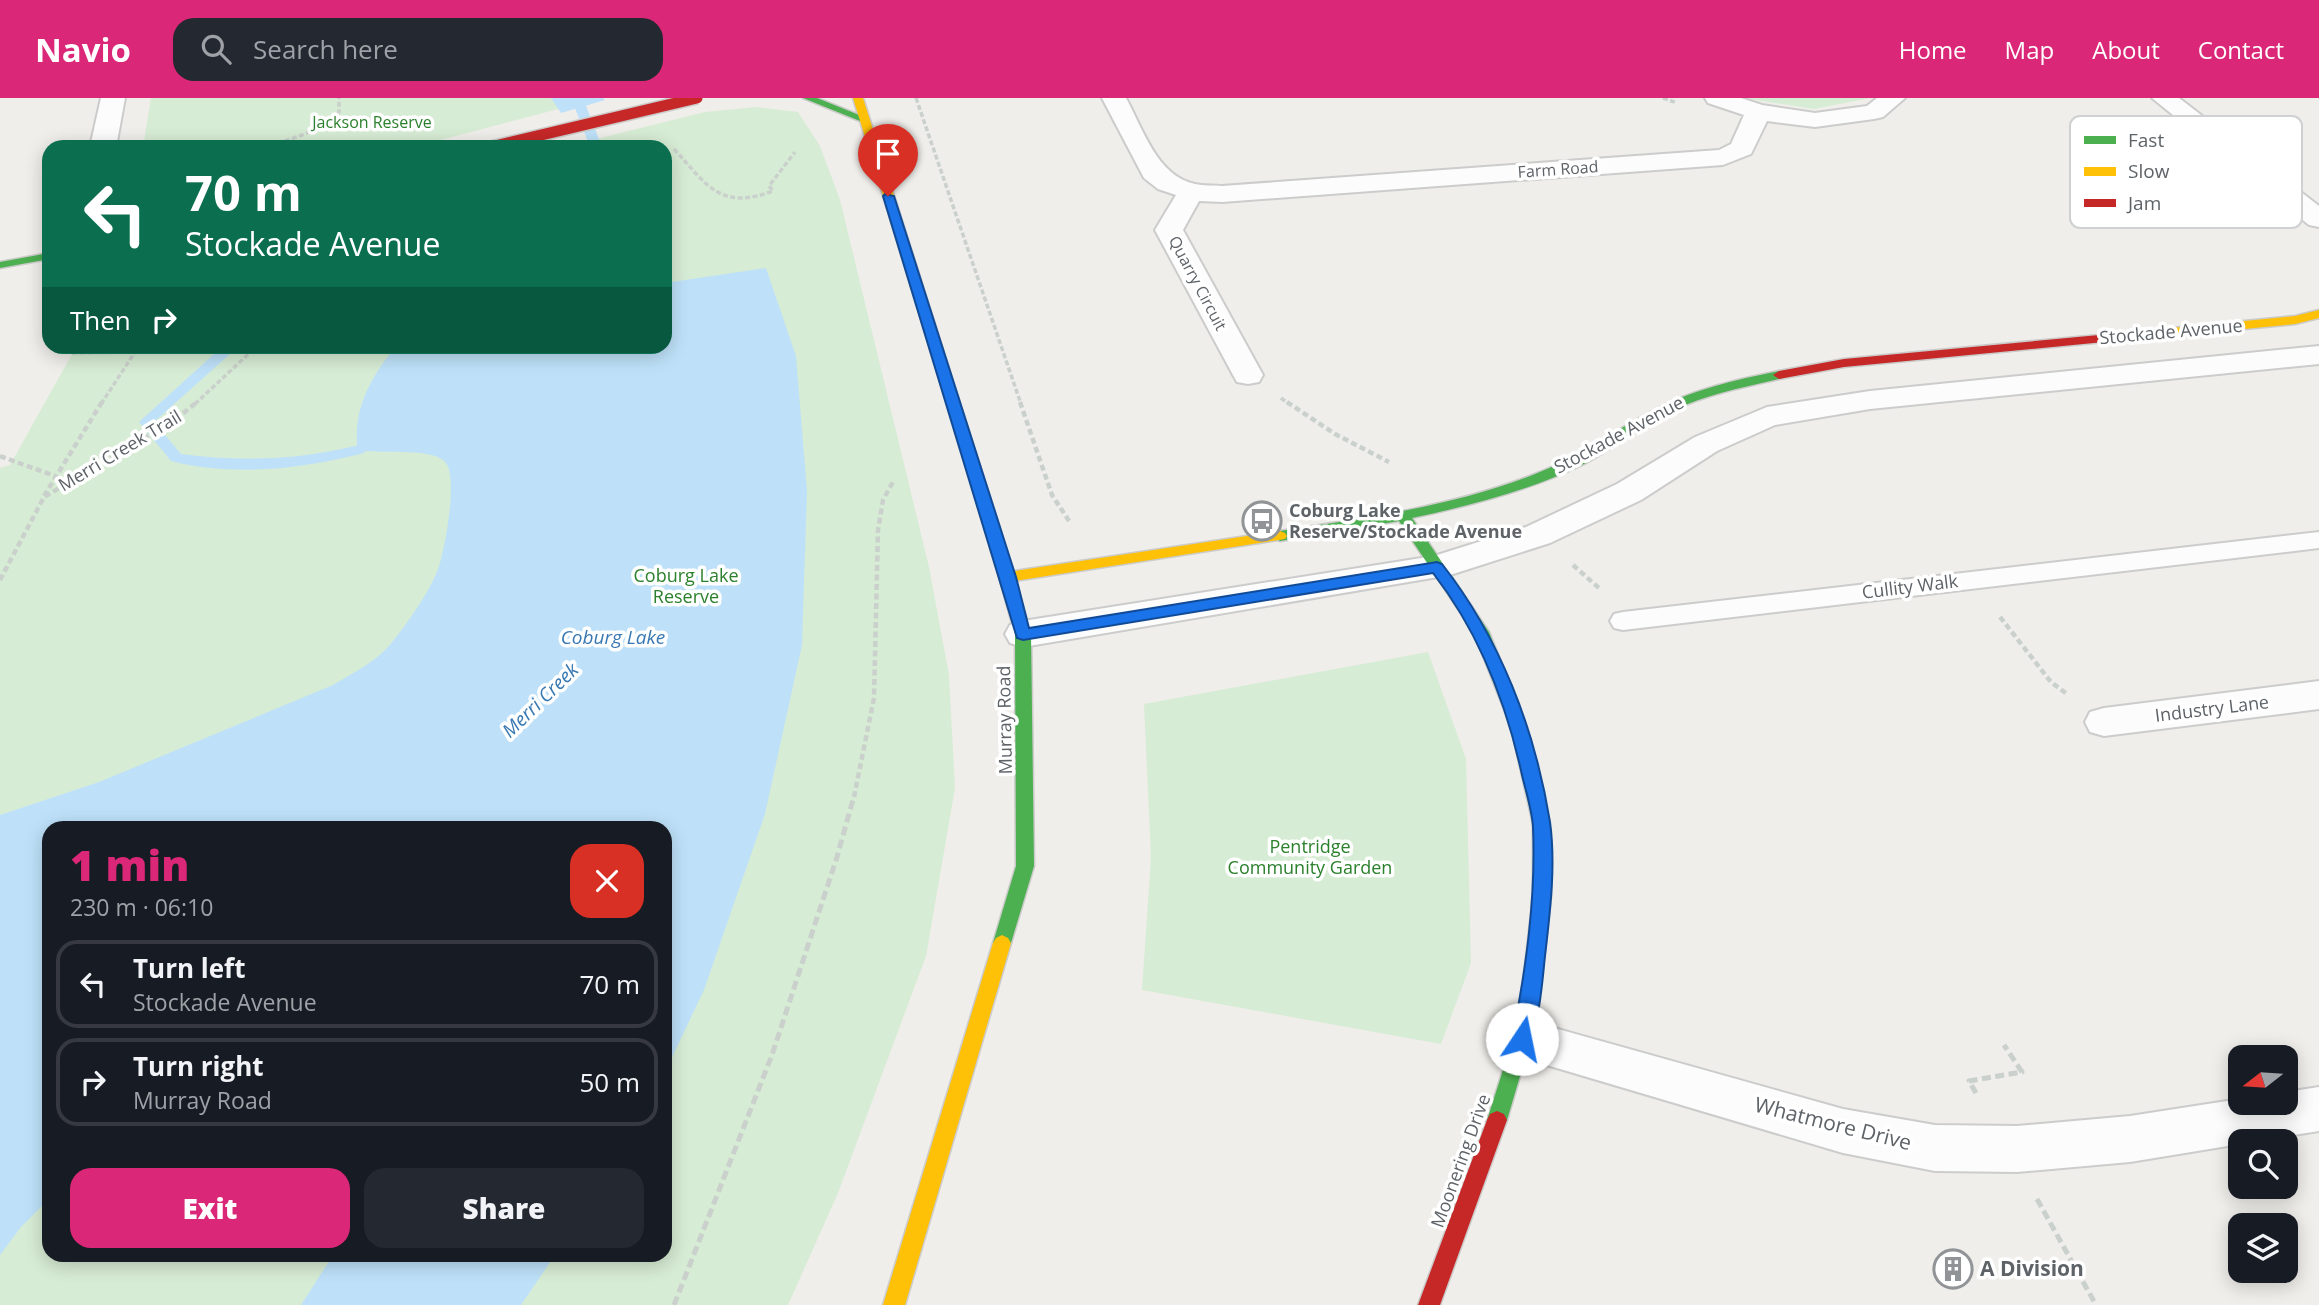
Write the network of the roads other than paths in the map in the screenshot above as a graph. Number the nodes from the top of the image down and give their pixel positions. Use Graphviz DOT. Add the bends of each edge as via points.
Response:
graph roads {
  1 [pos="113,98"];
  2 [pos="697,98"];
  3 [pos="808,98"];
  4 [pos="858,98"];
  5 [pos="1114,98"];
  6 [pos="1717,98"];
  7 [pos="1893,98"];
  8 [pos="2164,98"];
  9 [pos="1758,112"];
  10 [pos="2187,116"];
  11 [pos="864,120"];
  12 [pos="104,140"];
  13 [pos="520,140"];
  14 [pos="1191,192"];
  15 [pos="2302,206"];
  16 [pos="2319,219"];
  17 [pos="42,257"];
  18 [pos="0,265"];
  19 [pos="2319,314"];
  20 [pos="2319,355"];
  21 [pos="1248,376"];
  22 [pos="1404,517"];
  23 [pos="2319,540"];
  24 [pos="1437,567"];
  25 [pos="1008,577"];
  26 [pos="1623,621"];
  27 [pos="1023,634"];
  28 [pos="2319,695"];
  29 [pos="2104,722"];
  30 [pos="1522,1039"];
  31 [pos="2319,1109"];
  32 [pos="894,1305"];
  33 [pos="1429,1305"];
  1 -- 12 [label="street"];
  2 -- 13 [label="street, bridge"];
  3 -- 11 [label="street"];
  4 -- 11 [label="street, Murray Road"];
  5 -- 14 [label="street" via="1153,172"];
  6 -- 9 [label="street"];
  7 -- 9 [label="street" via="1874,112 1815,120"];
  8 -- 10 [label="street"];
  9 -- 14 [label="street, Farm Road" via="1742,149 1723,157 1236,193"];
  11 -- 25 [label="street, Murray Road"];
  14 -- 21 [label="street, Quarry Circuit" via="1170,230"];
  15 -- 16 [label="street"];
  17 -- 18 [label="street"];
  19 -- 22 [label="street, Stockade Avenue" via="2295,320 1844,363 1741,382 1657,413 1576,462 1500,492"];
  20 -- 24 [label="street, Stockade Avenue" via="1870,400 1767,417 1706,444 1629,492 1538,535"];
  22 -- 24 [label="street, Moonering Drive"];
  22 -- 25 [label="street, Stockade Avenue"];
  23 -- 26 [label="lane, Cullity Walk"];
  24 -- 27 [label="street, Stockade Avenue"];
  24 -- 30 [label="street, Moonering Drive" via="1481,632 1497,670 1519,727 1541,824 1542,896"];
  25 -- 27 [label="street, Murray Road"];
  27 -- 32 [label="street, Murray Road" via="1026,866"];
  28 -- 29 [label="street, Industry Lane"];
  30 -- 31 [label="street, Whatmore Drive" via="1843,1131 1935,1148 2017,1149 2130,1139"];
  30 -- 33 [label="street, Moonering Drive" via="1493,1133"];
}
